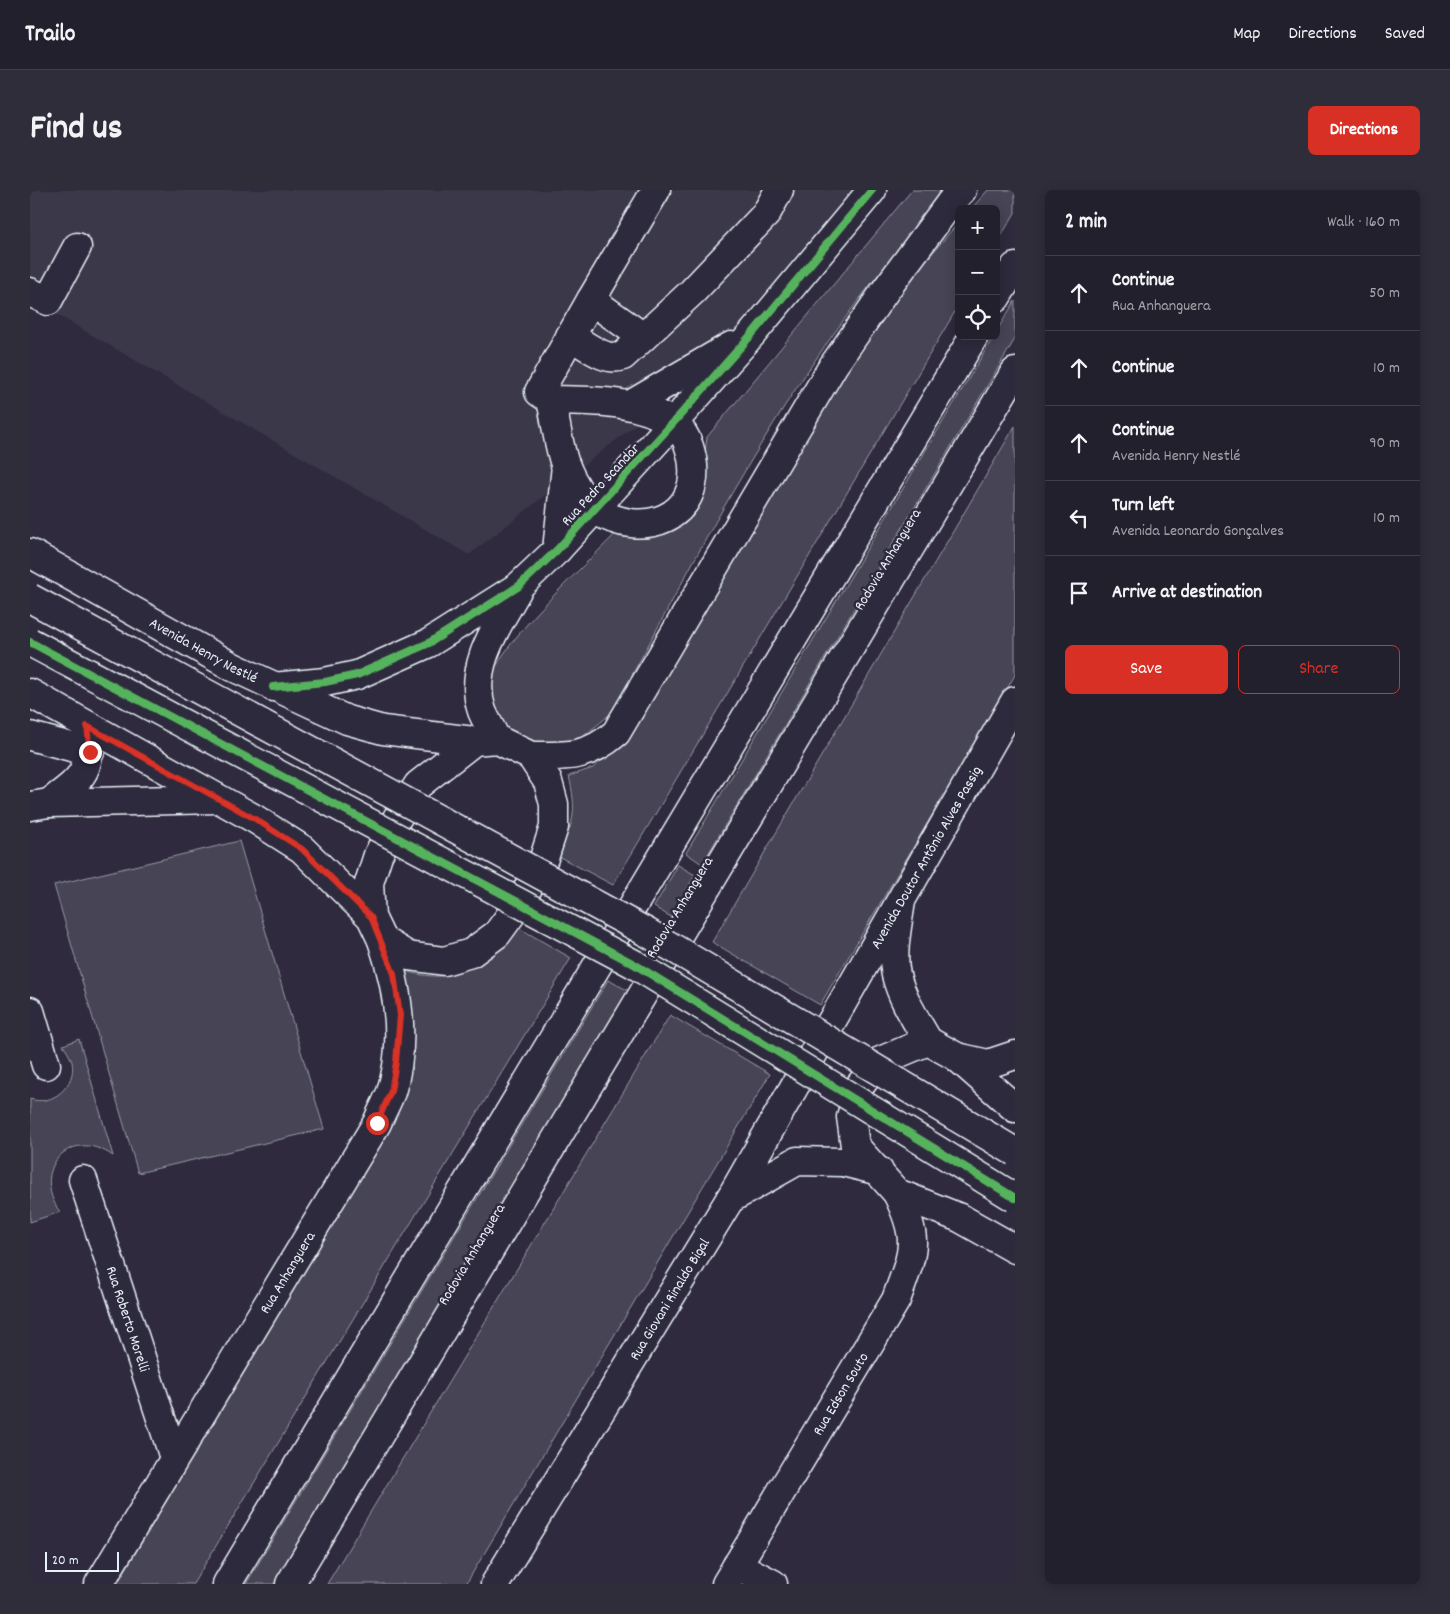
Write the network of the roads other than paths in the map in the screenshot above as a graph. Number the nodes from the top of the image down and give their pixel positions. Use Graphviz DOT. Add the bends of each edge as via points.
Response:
graph roads {
  1 [pos="656,190"];
  2 [pos="779,190"];
  3 [pos="872,190"];
  4 [pos="962,190"];
  5 [pos="77,247"];
  6 [pos="1015,267"];
  7 [pos="30,292"];
  8 [pos="998,295"];
  9 [pos="591,300"];
  10 [pos="752,334"];
  11 [pos="570,336"];
  12 [pos="643,337"];
  13 [pos="972,340"];
  14 [pos="1015,372"];
  15 [pos="551,400"];
  16 [pos="630,405"];
  17 [pos="673,424"];
  18 [pos="566,466"];
  19 [pos="595,509"];
  20 [pos="557,550"];
  21 [pos="30,553"];
  22 [pos="519,586"];
  23 [pos="30,598"];
  24 [pos="30,642"];
  25 [pos="273,687"];
  26 [pos="37,697"];
  27 [pos="1015,701"];
  28 [pos="30,725"];
  29 [pos="30,736"];
  30 [pos="88,739"];
  31 [pos="485,740"];
  32 [pos="531,756"];
  33 [pos="220,799"];
  34 [pos="40,805"];
  35 [pos="901,898"];
  36 [pos="377,929"];
  37 [pos="30,1011"];
  38 [pos="836,1012"];
  39 [pos="928,1041"];
  40 [pos="1015,1055"];
  41 [pos="957,1057"];
  42 [pos="46,1065"];
  43 [pos="1015,1108"];
  44 [pos="1015,1152"];
  45 [pos="879,1171"];
  46 [pos="83,1180"];
  47 [pos="897,1193"];
  48 [pos="1015,1198"];
  49 [pos="730,1199"];
  50 [pos="1015,1249"];
  51 [pos="174,1458"];
  52 [pos="732,1575"];
  53 [pos="99,1584"];
  54 [pos="227,1584"];
  55 [pos="290,1584"];
  56 [pos="495,1584"];
  57 [pos="773,1584"];
  1 -- 9 [label="main road"];
  2 -- 12 [label="main road" via="766,214 692,292"];
  3 -- 10 [label="main road, Rua Pedro Scandar"];
  4 -- 32 [label="main road" via="953,198 833,366 616,733 600,746 582,754"];
  5 -- 7 [label="main road" via="48,301"];
  6 -- 8 [label="main road"];
  9 -- 11 [label="main road"];
  9 -- 12 [label="main road"];
  10 -- 16 [label="main road"];
  10 -- 17 [label="main road, Rua Pedro Scandar"];
  11 -- 12 [label="main road" via="616,358 623,356"];
  11 -- 15 [label="main road" via="539,392"];
  13 -- 54 [label="main road"];
  14 -- 55 [label="main road, Rodovia Anhanguera"];
  15 -- 16 [label="main road"];
  15 -- 18 [label="main road"];
  16 -- 17 [label="main road"];
  17 -- 19 [label="main road, Rua Pedro Scandar"];
  17 -- 19 [label="main road" via="687,438 694,471 691,493 680,508 666,519 645,524 624,523"];
  18 -- 19 [label="main road" via="581,494"];
  18 -- 20 [label="main road"];
  19 -- 20 [label="main road, Rua Pedro Scandar"];
  20 -- 22 [label="main road, Rua Pedro Scandar"];
  21 -- 25 [label="main road, Avenida Henry Nestlé"];
  22 -- 25 [label="main road, Rua Pedro Scandar" via="429,643 357,675 326,682"];
  22 -- 31 [label="main road, Rua Pedro Scandar" via="489,642 478,675"];
  23 -- 44 [label="main road, bridge" via="648,933"];
  24 -- 48 [label="main road, bridge" via="634,964"];
  25 -- 31 [label="main road, Avenida Henry Nestlé" via="346,720 383,730"];
  26 -- 28 [label="main road"];
  26 -- 30 [label="main road"];
  27 -- 35 [label="main road, Avenida Doutor Antônio Alves Passig"];
  29 -- 30 [label="main road"];
  30 -- 33 [label="main road"];
  30 -- 34 [label="main road" via="86,771 74,784"];
  31 -- 32 [label="main road, Avenida Henry Nestlé"];
  31 -- 36 [label="main road" via="418,785 394,823 368,883"];
  32 -- 36 [label="main road" via="548,782 554,804 554,827 544,858 521,901 497,934 471,953 444,961 408,956"];
  33 -- 34 [label="main road"];
  33 -- 36 [label="main road" via="302,849"];
  35 -- 38 [label="main road, Avenida Doutor Antônio Alves Passig"];
  35 -- 39 [label="main road" via="896,973 905,1000"];
  36 -- 51 [label="main road, Rua Anhanguera" via="394,974 400,1015 391,1091 377,1123"];
  37 -- 42 [label="main road"];
  38 -- 49 [label="main road, Rua Giovani Rinaldo Bigal"];
  39 -- 41 [label="main road"];
  39 -- 45 [label="main road, Rua Edson Souto" via="878,1062 859,1087 851,1117 856,1146"];
  40 -- 41 [label="main road" via="988,1064"];
  41 -- 43 [label="main road"];
  45 -- 47 [label="main road, Rua Edson Souto"];
  45 -- 49 [label="main road" via="842,1162 797,1161"];
  46 -- 51 [label="main road, Rua Roberto Morelli"];
  47 -- 50 [label="main road" via="960,1218"];
  47 -- 52 [label="main road, Rua Edson Souto" via="909,1218 913,1251 896,1300"];
  49 -- 56 [label="main road, Rua Giovani Rinaldo Bigal"];
  51 -- 53 [label="main road, Rua Anhanguera"];
  52 -- 57 [label="main road"];
}
